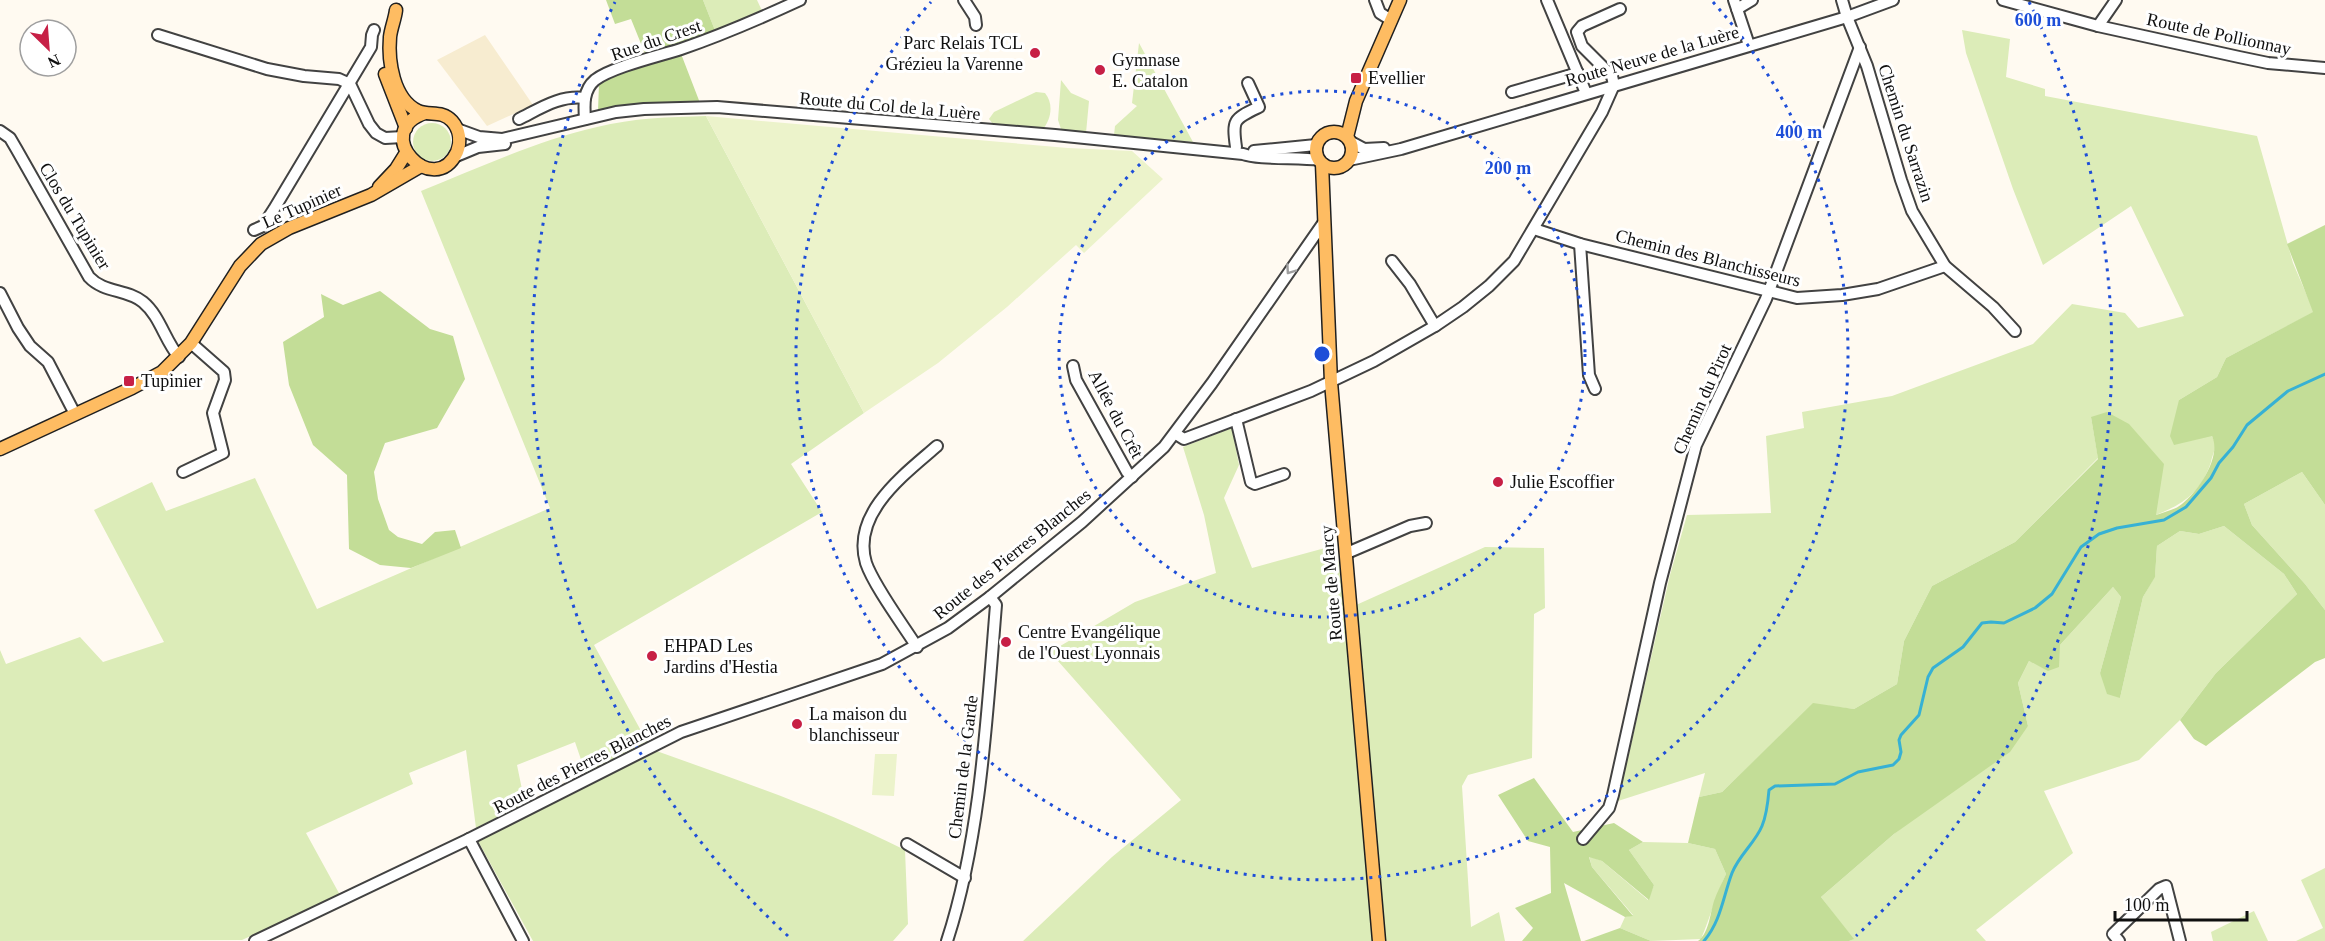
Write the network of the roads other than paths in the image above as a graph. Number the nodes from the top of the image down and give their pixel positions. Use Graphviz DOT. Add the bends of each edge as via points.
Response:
graph roads {
  1 [pos="800,0"];
  2 [pos="964,0"];
  3 [pos="1375,0"];
  4 [pos="1400,0"];
  5 [pos="1547,0"];
  6 [pos="1752,0"];
  7 [pos="1842,0"];
  8 [pos="1893,0"];
  9 [pos="2003,0"];
  10 [pos="2116,0"];
  11 [pos="1736,4"];
  12 [pos="399,5"];
  13 [pos="1620,9"];
  14 [pos="1847,17"];
  15 [pos="1391,20"];
  16 [pos="976,25"];
  17 [pos="2098,26"];
  18 [pos="374,30"];
  19 [pos="158,35"];
  20 [pos="1749,45"];
  21 [pos="1860,47"];
  22 [pos="2325,68"];
  23 [pos="1578,73"];
  24 [pos="1248,82"];
  25 [pos="350,84"];
  26 [pos="1614,85"];
  27 [pos="1512,92"];
  28 [pos="1586,93"];
  29 [pos="585,98"];
  30 [pos="1356,101"];
  31 [pos="426,112"];
  32 [pos="519,118"];
  33 [pos="585,118"];
  34 [pos="457,129"];
  35 [pos="0,131"];
  36 [pos="1334,131"];
  37 [pos="537,132"];
  38 [pos="404,133"];
  39 [pos="1349,140"];
  40 [pos="1419,142"];
  41 [pos="1316,145"];
  42 [pos="1239,150"];
  43 [pos="406,153"];
  44 [pos="454,157"];
  45 [pos="1320,162"];
  46 [pos="1345,164"];
  47 [pos="420,166"];
  48 [pos="371,195"];
  49 [pos="1324,222"];
  50 [pos="1533,229"];
  51 [pos="254,230"];
  52 [pos="1580,244"];
  53 [pos="1392,261"];
  54 [pos="1945,266"];
  55 [pos="1769,290"];
  56 [pos="0,293"];
  57 [pos="1435,326"];
  58 [pos="2015,331"];
  59 [pos="191,344"];
  60 [pos="179,357"];
  61 [pos="1073,366"];
  62 [pos="1331,382"];
  63 [pos="1595,389"];
  64 [pos="75,414"];
  65 [pos="1236,419"];
  66 [pos="1176,434"];
  67 [pos="937,446"];
  68 [pos="0,449"];
  69 [pos="183,472"];
  70 [pos="1284,474"];
  71 [pos="1132,477"];
  72 [pos="1426,523"];
  73 [pos="1347,553"];
  74 [pos="990,597"];
  75 [pos="917,646"];
  76 [pos="1583,838"];
  77 [pos="469,839"];
  78 [pos="907,844"];
  79 [pos="965,878"];
  80 [pos="255,941"];
  81 [pos="523,941"];
  82 [pos="947,941"];
  83 [pos="1379,941"];
  84 [pos="2119,941"];
  85 [pos="2180,941"];
  1 -- 29 [label="street, Rue du Crest" via="722,34 602,76 589,87"];
  2 -- 16 [label="street"];
  3 -- 15 [label="street" via="1380,13"];
  4 -- 15 [label="main road"];
  5 -- 23 [label="street"];
  6 -- 11 [label="street"];
  7 -- 14 [label="street, Chemin du Sarrazin"];
  8 -- 14 [label="street, Route Neuve de la Luère"];
  9 -- 17 [label="street, Route de Pollionnay"];
  10 -- 17 [label="street"];
  11 -- 20 [label="street"];
  12 -- 31 [label="main road" via="390,40 393,76 404,98 414,108"];
  12 -- 38 [label="main road" via="390,17 383,49 384,67"];
  13 -- 26 [label="street" via="1576,32 1582,46 1612,76"];
  14 -- 20 [label="street, Route Neuve de la Luère"];
  14 -- 21 [label="street, Chemin du Sarrazin"];
  15 -- 30 [label="main road"];
  17 -- 22 [label="street, Route de Pollionnay" via="2268,63"];
  18 -- 25 [label="street, Le Tupinier" via="371,47"];
  19 -- 25 [label="street" via="267,69"];
  20 -- 26 [label="street, Route Neuve de la Luère"];
  21 -- 54 [label="street, Chemin du Sarrazin" via="1912,211"];
  21 -- 55 [label="street, Chemin du Pirot"];
  23 -- 27 [label="street"];
  23 -- 28 [label="street"];
  24 -- 42 [label="street" via="1258,107 1237,117 1233,125"];
  25 -- 38 [label="street" via="376,133 385,138"];
  25 -- 51 [label="street, Le Tupinier" via="271,213"];
  26 -- 28 [label="street, Route Neuve de la Luère"];
  26 -- 50 [label="street"];
  28 -- 40 [label="street, Route Neuve de la Luère"];
  29 -- 32 [label="street" via="558,99"];
  29 -- 33 [label="street"];
  30 -- 36 [label="main road"];
  30 -- 39 [label="main road"];
  31 -- 34 [label="main road" via="444,115"];
  31 -- 38 [label="main road" via="414,118"];
  33 -- 37 [label="street, Route du Col de la Luère"];
  33 -- 42 [label="street, Route du Col de la Luère" via="644,109 717,107"];
  34 -- 37 [label="street, Route du Col de la Luère" via="493,139"];
  34 -- 44 [label="main road" via="460,139"];
  35 -- 60 [label="street, Clos du Tupinier" via="10,138 89,277 102,288 143,303"];
  36 -- 39 [label="main road"];
  36 -- 41 [label="main road" via="1320,138"];
  37 -- 44 [label="street, Route du Col de la Luère"];
  38 -- 43 [label="main road"];
  39 -- 40 [label="street, Route Neuve de la Luère" via="1364,149"];
  39 -- 46 [label="main road" via="1352,155"];
  40 -- 46 [label="street, Route Neuve de la Luère"];
  41 -- 42 [label="street, Route du Col de la Luère"];
  41 -- 45 [label="main road"];
  42 -- 45 [label="street, Route du Col de la Luère" via="1250,157 1297,157"];
  43 -- 47 [label="main road"];
  43 -- 48 [label="main road"];
  44 -- 47 [label="main road" via="439,168"];
  45 -- 46 [label="main road" via="1327,167"];
  45 -- 49 [label="main road, Route de Marcy"];
  46 -- 49 [label="main road, Route de Marcy" via="1330,191"];
  47 -- 48 [label="main road, Le Tupinier"];
  48 -- 59 [label="main road, Le Tupinier" via="289,228 261,244 240,266"];
  49 -- 62 [label="main road, Route de Marcy"];
  49 -- 66 [label="street, Route des Pierres Blanches, one-way"];
  50 -- 52 [label="street, Chemin des Blanchisseurs"];
  50 -- 57 [label="street" via="1514,261 1489,286"];
  52 -- 55 [label="street, Chemin des Blanchisseurs"];
  52 -- 63 [label="street" via="1589,375"];
  53 -- 57 [label="street"];
  54 -- 55 [label="street, Chemin des Blanchisseurs" via="1878,289 1842,295 1797,298"];
  54 -- 58 [label="street, Chemin du Sarrazin"];
  55 -- 76 [label="street, Chemin du Pirot" via="1696,445 1660,583 1613,795 1609,808"];
  56 -- 64 [label="street" via="30,346 48,362"];
  57 -- 62 [label="street"];
  59 -- 60 [label="main road, Le Tupinier"];
  59 -- 69 [label="street" via="224,372 225,380 213,413 223,453"];
  60 -- 64 [label="main road, Le Tupinier" via="144,382"];
  61 -- 71 [label="street, Allée du Crêt" via="1076,380"];
  62 -- 65 [label="street"];
  62 -- 73 [label="main road, Route de Marcy"];
  64 -- 68 [label="main road, Le Tupinier"];
  65 -- 66 [label="street" via="1184,439"];
  65 -- 70 [label="street" via="1251,482"];
  66 -- 71 [label="street, Route des Pierres Blanches"];
  67 -- 75 [label="street" via="880,501 864,540 866,563"];
  71 -- 74 [label="street, Route des Pierres Blanches"];
  72 -- 73 [label="street" via="1410,525"];
  73 -- 83 [label="main road, Route de Marcy"];
  74 -- 75 [label="street, Route des Pierres Blanches"];
  74 -- 79 [label="street, Chemin de la Garde" via="996,605 985,739"];
  75 -- 77 [label="street, Route des Pierres Blanches" via="882,664 681,732"];
  77 -- 80 [label="street, Route des Pierres Blanches"];
  77 -- 81 [label="street"];
  78 -- 79 [label="street"];
  79 -- 82 [label="street, Chemin de la Garde"];
  84 -- 85 [label="street" via="2113,934 2166,886"];
}
